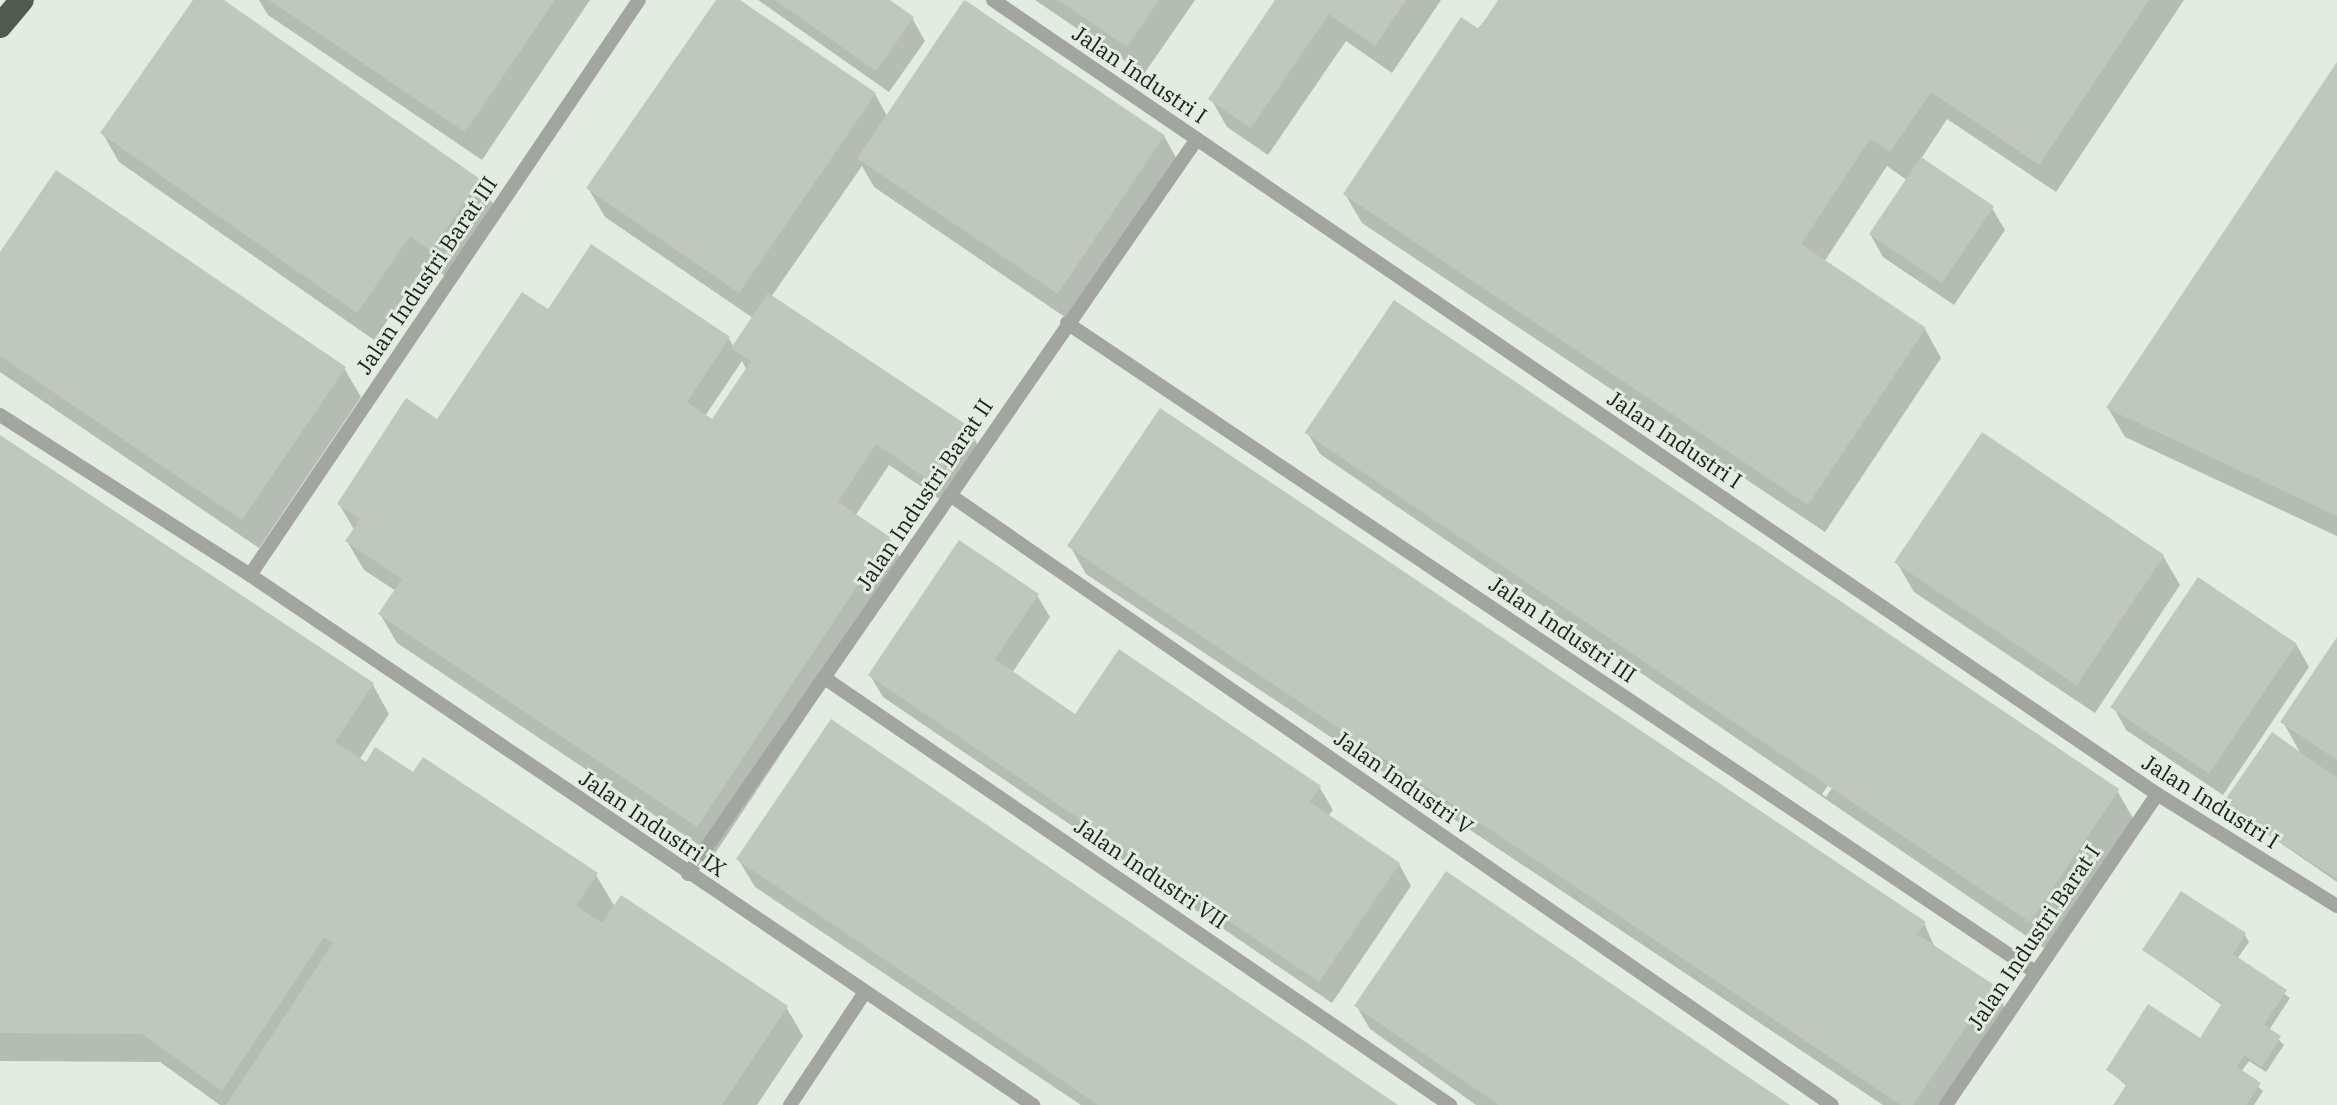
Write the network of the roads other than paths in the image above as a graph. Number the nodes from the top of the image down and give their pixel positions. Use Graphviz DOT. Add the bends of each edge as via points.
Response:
graph roads {
  1 [pos="22,0"];
  2 [pos="639,0"];
  3 [pos="993,0"];
  4 [pos="0,26"];
  5 [pos="1197,139"];
  6 [pos="1067,323"];
  7 [pos="0,415"];
  8 [pos="950,495"];
  9 [pos="250,575"];
  10 [pos="826,679"];
  11 [pos="2157,794"];
  12 [pos="688,874"];
  13 [pos="2337,906"];
  14 [pos="2035,972"];
  15 [pos="865,992"];
  16 [pos="790,1105"];
  17 [pos="1033,1105"];
  18 [pos="1450,1105"];
  19 [pos="1832,1105"];
  20 [pos="1946,1105"];
  1 -- 4 [label="highway"];
  2 -- 9 [label="lane, Jalan Industri Barat III"];
  3 -- 5 [label="lane, Jalan Industri I"];
  5 -- 6 [label="lane, Jalan Industri Barat II"];
  5 -- 11 [label="lane, Jalan Industri I"];
  6 -- 8 [label="lane, Jalan Industri Barat II"];
  6 -- 14 [label="lane, Jalan Industri III"];
  7 -- 9 [label="lane, Jalan Industri IX"];
  8 -- 10 [label="lane, Jalan Industri Barat II"];
  8 -- 19 [label="lane, Jalan Industri V"];
  9 -- 12 [label="lane, Jalan Industri IX"];
  10 -- 12 [label="lane, Jalan Industri Barat II"];
  10 -- 18 [label="lane, Jalan Industri VII"];
  11 -- 13 [label="lane, Jalan Industri I"];
  11 -- 14 [label="lane, Jalan Industri Barat I"];
  12 -- 15 [label="lane, Jalan Industri IX"];
  14 -- 20 [label="lane, Jalan Industri Barat I"];
  15 -- 16 [label="lane"];
  15 -- 17 [label="lane, Jalan Industri IX"];
}
